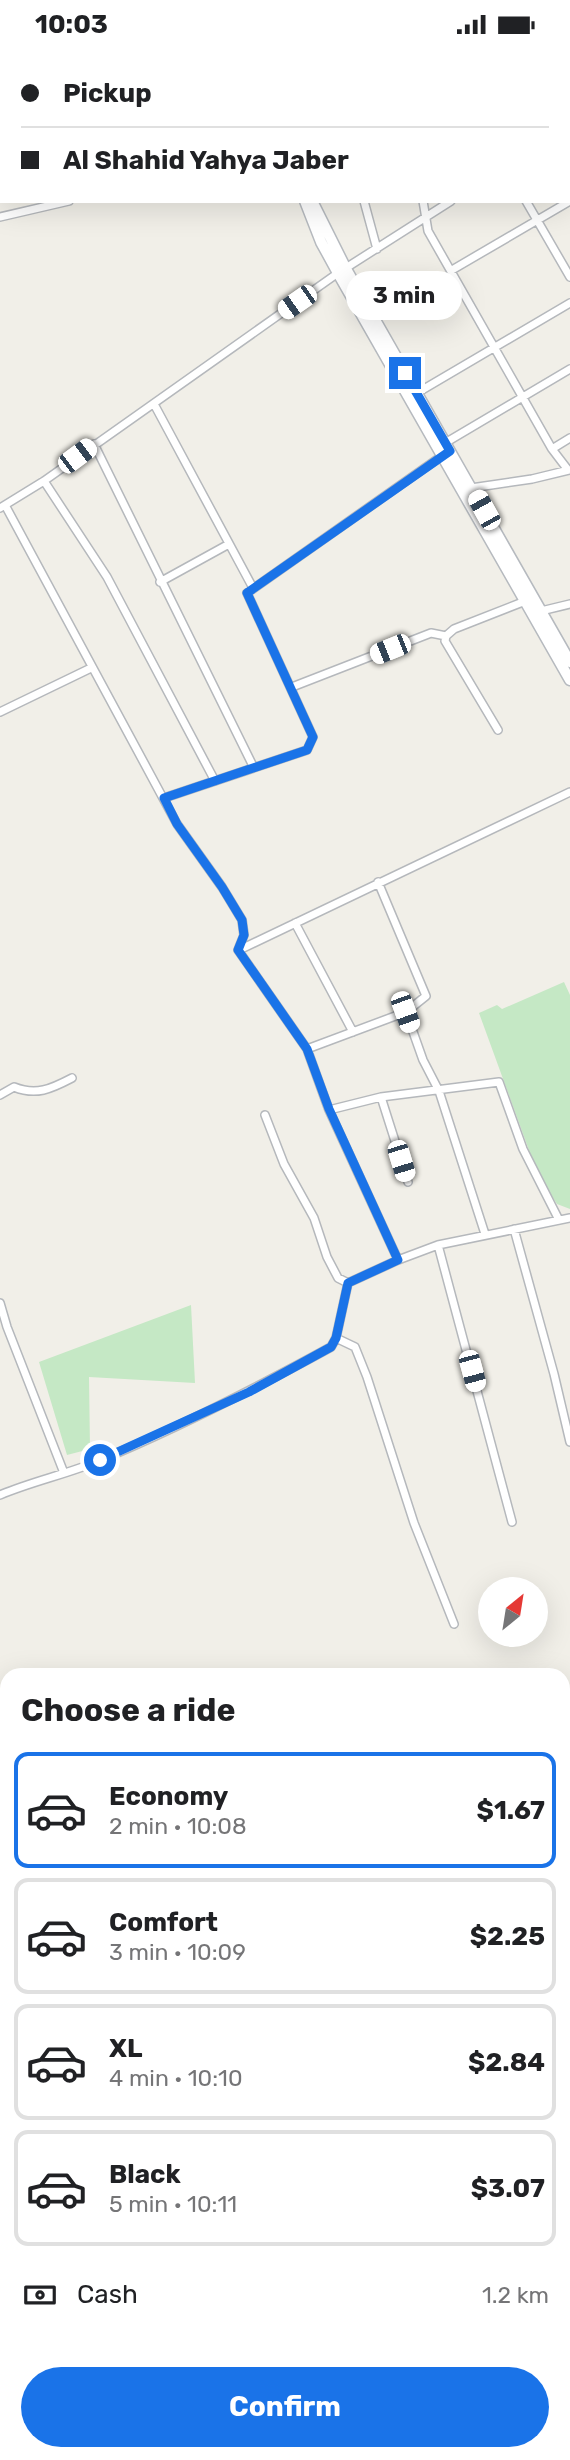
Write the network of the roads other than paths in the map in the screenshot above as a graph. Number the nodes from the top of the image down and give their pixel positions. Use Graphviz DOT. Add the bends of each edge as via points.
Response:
graph roads {
  1 [pos="60,203"];
  2 [pos="306,203"];
  3 [pos="313,203"];
  4 [pos="365,203"];
  5 [pos="422,203"];
  6 [pos="449,203"];
  7 [pos="527,203"];
  8 [pos="566,203"];
  9 [pos="0,217"];
  10 [pos="425,218"];
  11 [pos="536,220"];
  12 [pos="377,249"];
  13 [pos="452,270"];
  14 [pos="342,271"];
  15 [pos="570,277"];
  16 [pos="570,303"];
  17 [pos="495,346"];
  18 [pos="570,369"];
  19 [pos="417,393"];
  20 [pos="523,396"];
  21 [pos="154,404"];
  22 [pos="570,438"];
  23 [pos="94,444"];
  24 [pos="552,449"];
  25 [pos="446,450"];
  26 [pos="569,470"];
  27 [pos="44,481"];
  28 [pos="471,488"];
  29 [pos="2,506"];
  30 [pos="229,544"];
  31 [pos="160,582"];
  32 [pos="253,588"];
  33 [pos="528,600"];
  34 [pos="570,604"];
  35 [pos="541,611"];
  36 [pos="446,636"];
  37 [pos="570,662"];
  38 [pos="91,668"];
  39 [pos="570,680"];
  40 [pos="292,687"];
  41 [pos="0,712"];
  42 [pos="498,730"];
  43 [pos="253,766"];
  44 [pos="215,781"];
  45 [pos="570,792"];
  46 [pos="164,798"];
  47 [pos="378,882"];
  48 [pos="295,923"];
  49 [pos="238,950"];
  50 [pos="405,1012"];
  51 [pos="353,1032"];
  52 [pos="307,1049"];
  53 [pos="72,1078"];
  54 [pos="439,1091"];
  55 [pos="0,1095"];
  56 [pos="381,1097"];
  57 [pos="329,1109"];
  58 [pos="265,1115"];
  59 [pos="408,1182"];
  60 [pos="570,1218"];
  61 [pos="559,1220"];
  62 [pos="514,1229"];
  63 [pos="485,1234"];
  64 [pos="438,1245"];
  65 [pos="398,1260"];
  66 [pos="348,1283"];
  67 [pos="0,1303"];
  68 [pos="336,1338"];
  69 [pos="570,1442"];
  70 [pos="64,1473"];
  71 [pos="0,1495"];
  72 [pos="512,1522"];
  73 [pos="454,1624"];
  1 -- 9 [label="street"];
  2 -- 14 [label="street" via="321,242"];
  3 -- 14 [label="street"];
  4 -- 12 [label="street"];
  5 -- 10 [label="street"];
  6 -- 10 [label="street"];
  7 -- 11 [label="street"];
  8 -- 11 [label="street"];
  10 -- 12 [label="street"];
  10 -- 13 [label="street"];
  11 -- 13 [label="street"];
  11 -- 15 [label="street"];
  12 -- 14 [label="street"];
  13 -- 17 [label="street"];
  14 -- 19 [label="street"];
  14 -- 21 [label="street"];
  14 -- 25 [label="street"];
  16 -- 17 [label="street"];
  17 -- 19 [label="street"];
  17 -- 20 [label="street"];
  18 -- 20 [label="street"];
  19 -- 25 [label="street"];
  20 -- 24 [label="street"];
  20 -- 25 [label="street"];
  21 -- 23 [label="street"];
  21 -- 30 [label="street"];
  22 -- 24 [label="street"];
  23 -- 27 [label="street"];
  23 -- 31 [label="street"];
  24 -- 26 [label="street"];
  25 -- 28 [label="street"];
  25 -- 32 [label="street"];
  25 -- 33 [label="street"];
  26 -- 28 [label="street"];
  27 -- 29 [label="street"];
  27 -- 44 [label="street" via="107,577"];
  28 -- 33 [label="street"];
  29 -- 38 [label="street"];
  30 -- 31 [label="street"];
  30 -- 32 [label="street"];
  31 -- 43 [label="street"];
  32 -- 40 [label="street" via="247,593"];
  33 -- 35 [label="street"];
  33 -- 36 [label="street"];
  33 -- 39 [label="street"];
  34 -- 35 [label="street"];
  35 -- 37 [label="street"];
  36 -- 40 [label="street" via="431,633"];
  36 -- 42 [label="street" via="444,641"];
  38 -- 41 [label="street"];
  38 -- 46 [label="street"];
  40 -- 43 [label="street" via="313,737 307,750"];
  43 -- 44 [label="street"];
  44 -- 46 [label="street"];
  45 -- 47 [label="street"];
  46 -- 49 [label="street" via="242,920 244,935"];
  47 -- 48 [label="street"];
  47 -- 50 [label="street" via="425,996"];
  48 -- 49 [label="street"];
  48 -- 51 [label="street"];
  49 -- 52 [label="street"];
  50 -- 51 [label="street"];
  50 -- 54 [label="street"];
  51 -- 52 [label="street"];
  52 -- 57 [label="street"];
  53 -- 55 [label="street" via="52,1089 29,1093 14,1087"];
  54 -- 56 [label="street"];
  54 -- 61 [label="street" via="499,1082 523,1149"];
  54 -- 63 [label="street"];
  56 -- 57 [label="street"];
  56 -- 59 [label="street"];
  57 -- 65 [label="street"];
  58 -- 66 [label="street" via="284,1164 314,1217 327,1258 338,1279"];
  60 -- 61 [label="street"];
  61 -- 62 [label="street"];
  62 -- 63 [label="street"];
  62 -- 69 [label="street"];
  63 -- 64 [label="street"];
  64 -- 65 [label="street"];
  64 -- 72 [label="street"];
  65 -- 66 [label="street"];
  66 -- 68 [label="street"];
  67 -- 70 [label="street"];
  68 -- 70 [label="street" via="331,1347 249,1392"];
  68 -- 73 [label="street" via="355,1347 414,1523"];
  70 -- 71 [label="street"];
}
